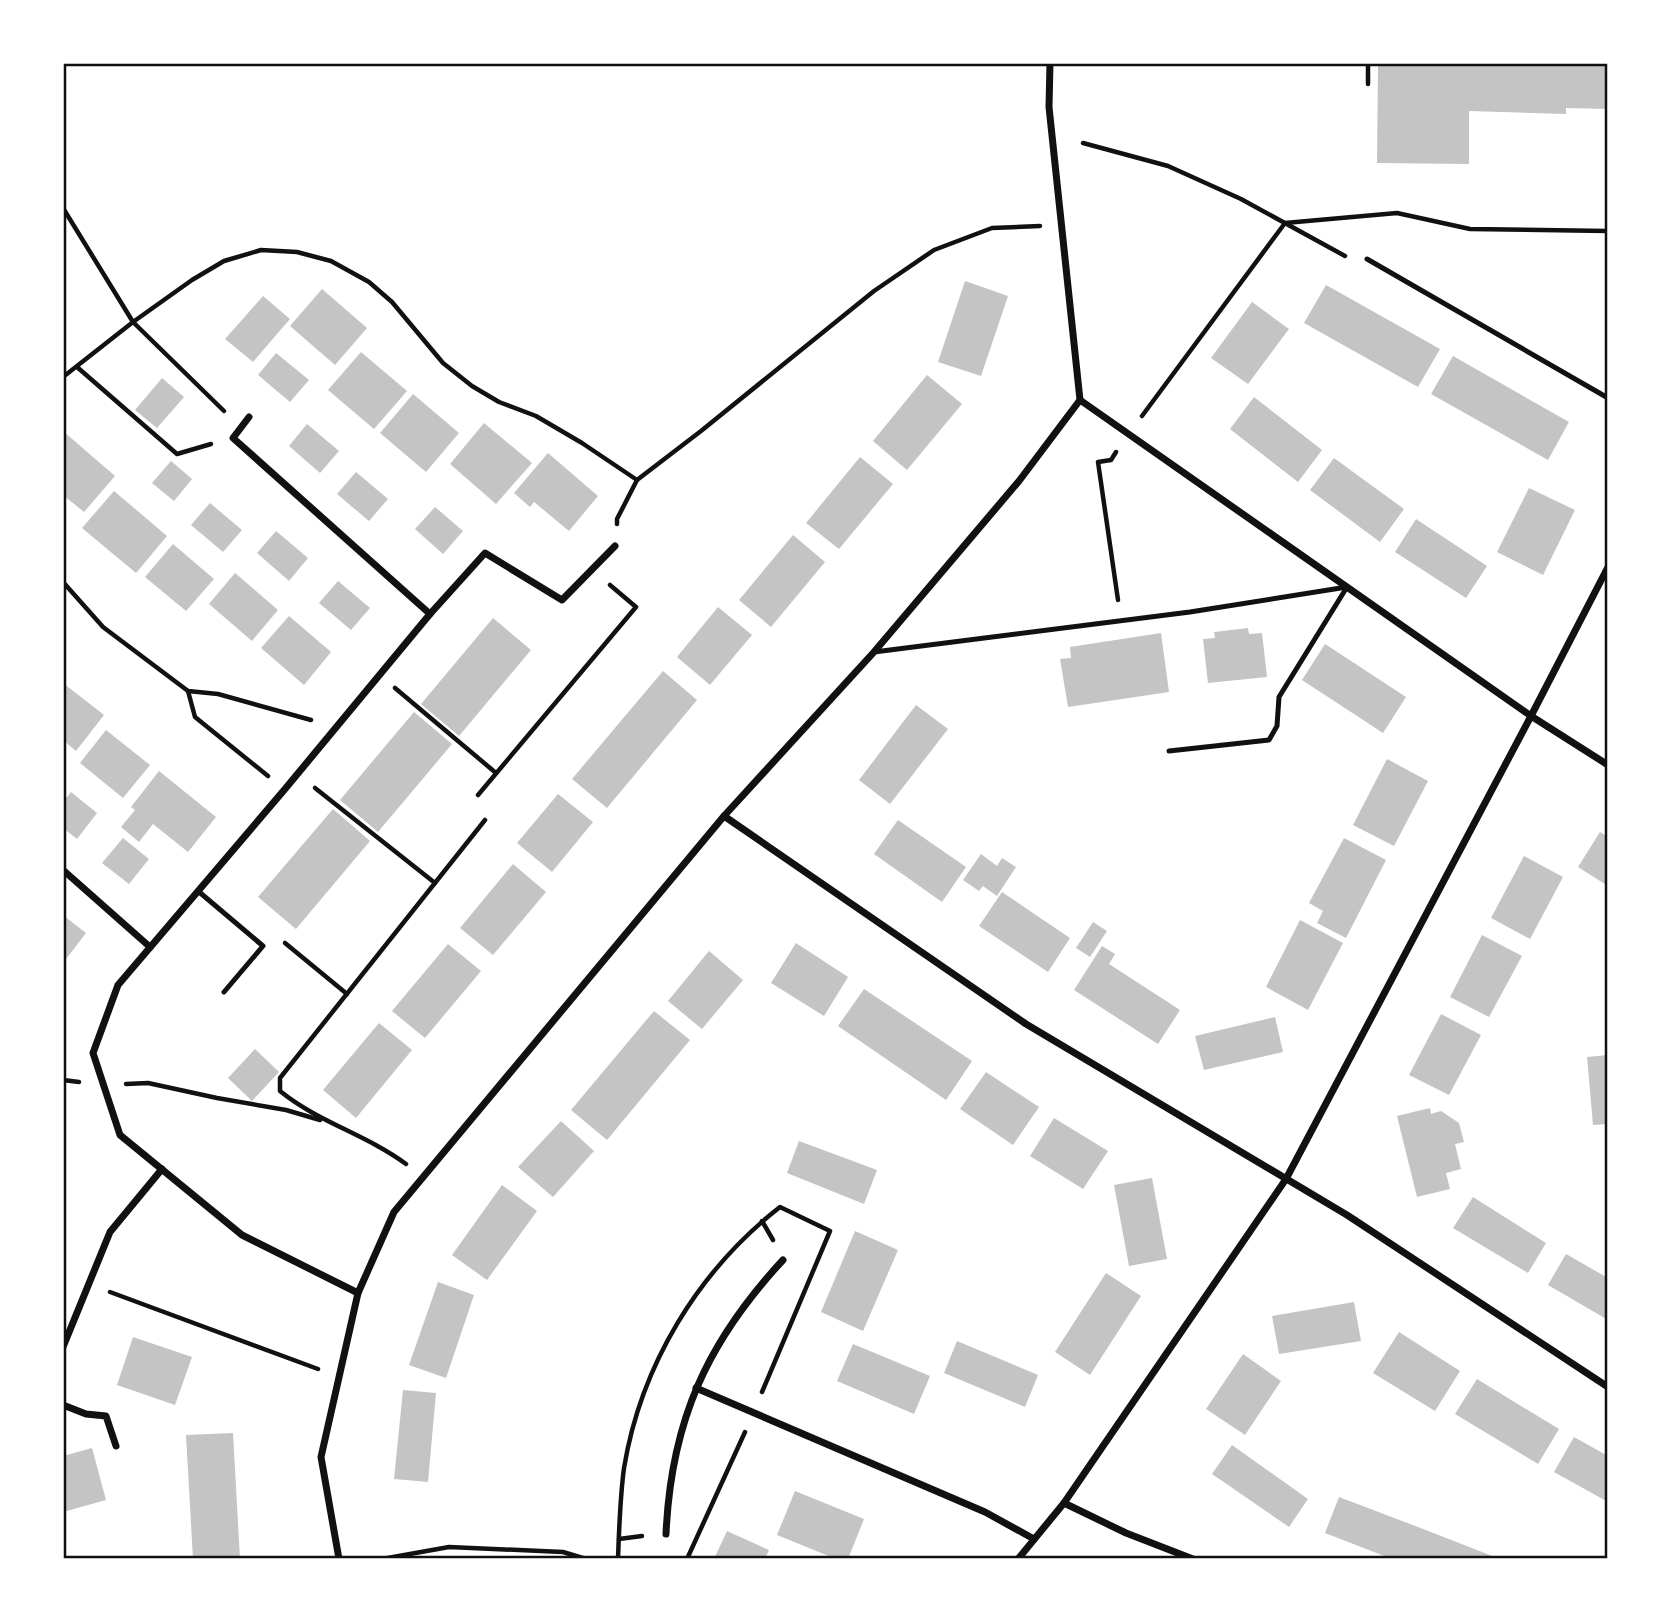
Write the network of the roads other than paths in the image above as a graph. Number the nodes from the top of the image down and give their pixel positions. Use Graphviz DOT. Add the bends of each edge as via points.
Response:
graph roads {
  1 [pos="1050,63"];
  2 [pos="1367,258"];
  3 [pos="1608,398"];
  4 [pos="1080,400"];
  5 [pos="248,417"];
  6 [pos="615,546"];
  7 [pos="1608,567"];
  8 [pos="1348,587"];
  9 [pos="430,614"];
  10 [pos="874,652"];
  11 [pos="1531,716"];
  12 [pos="1169,751"];
  13 [pos="1608,765"];
  14 [pos="724,816"];
  15 [pos="63,870"];
  16 [pos="198,891"];
  17 [pos="150,947"];
  18 [pos="224,992"];
  19 [pos="162,1169"];
  20 [pos="1286,1179"];
  21 [pos="783,1260"];
  22 [pos="358,1293"];
  23 [pos="63,1347"];
  24 [pos="1608,1387"];
  25 [pos="696,1388"];
  26 [pos="63,1405"];
  27 [pos="116,1446"];
  28 [pos="1064,1503"];
  29 [pos="666,1534"];
  30 [pos="1034,1539"];
  31 [pos="339,1559"];
  32 [pos="1018,1559"];
  33 [pos="1193,1559"];
  1 -- 4 [label="street" via="1049,107"];
  2 -- 3 [label="lane"];
  4 -- 8 [label="street"];
  4 -- 10 [label="street" via="1019,481"];
  5 -- 9 [label="street" via="233,438"];
  6 -- 9 [label="street" via="562,600 485,553"];
  7 -- 11 [label="street"];
  8 -- 10 [label="lane"];
  8 -- 11 [label="street"];
  8 -- 12 [label="lane" via="1279,697 1277,726 1269,740"];
  9 -- 16 [label="street"];
  10 -- 14 [label="street"];
  11 -- 13 [label="street"];
  11 -- 20 [label="street"];
  14 -- 20 [label="street" via="1026,1024"];
  14 -- 22 [label="street" via="394,1212"];
  15 -- 17 [label="street"];
  16 -- 17 [label="street"];
  16 -- 18 [label="lane" via="263,946"];
  17 -- 19 [label="street" via="118,985 93,1053 120,1135"];
  19 -- 22 [label="street" via="242,1235"];
  19 -- 23 [label="street" via="110,1232"];
  20 -- 24 [label="street" via="1347,1214"];
  20 -- 28 [label="street"];
  21 -- 25 [label="street" via="739,1311"];
  22 -- 31 [label="street" via="321,1457"];
  25 -- 29 [label="street" via="672,1467"];
  25 -- 30 [label="street" via="985,1511"];
  26 -- 27 [label="street" via="106,1416"];
  28 -- 30 [label="street"];
  28 -- 33 [label="street"];
  30 -- 32 [label="street"];
}
